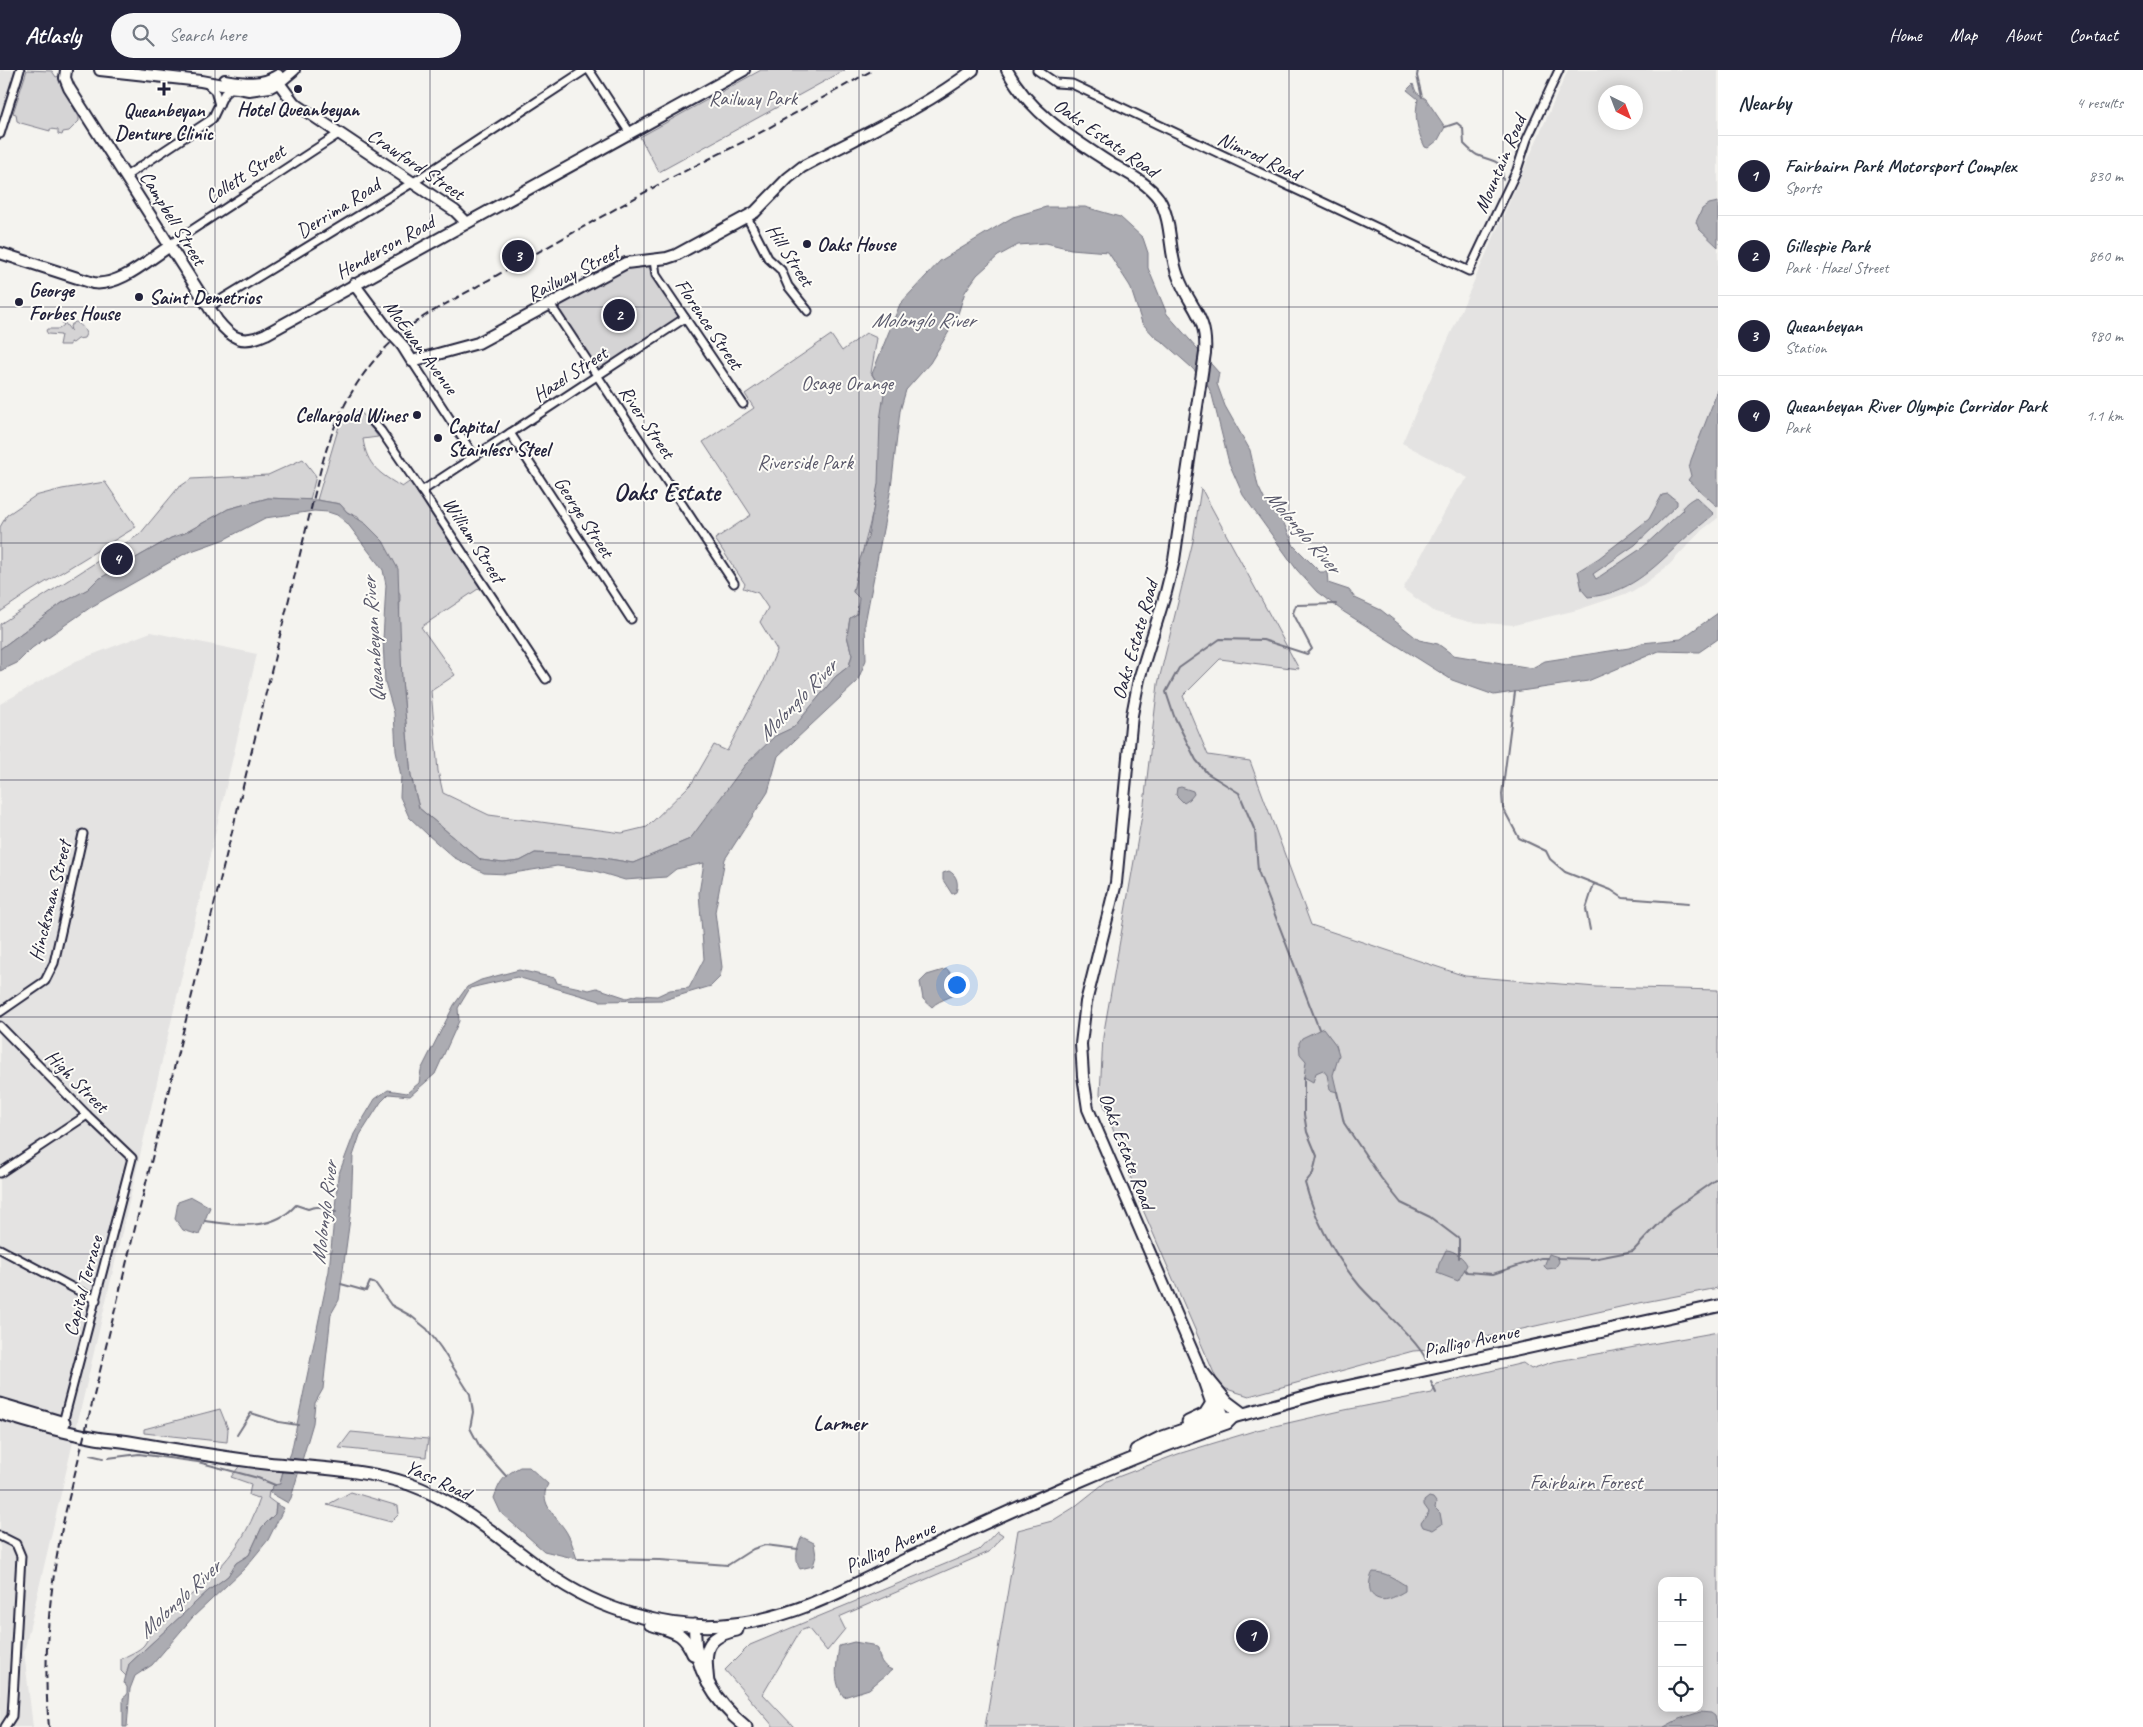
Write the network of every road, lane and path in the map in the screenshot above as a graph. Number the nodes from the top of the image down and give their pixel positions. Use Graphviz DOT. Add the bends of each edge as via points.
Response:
graph roads {
  1 [pos="20,70"];
  2 [pos="66,70"];
  3 [pos="100,70"];
  4 [pos="165,70"];
  5 [pos="285,70"];
  6 [pos="294,70"];
  7 [pos="585,70"];
  8 [pos="589,70"];
  9 [pos="744,70"];
  10 [pos="973,70"];
  11 [pos="1007,70"];
  12 [pos="1037,70"];
  13 [pos="1559,70"];
  14 [pos="114,71"];
  15 [pos="201,81"];
  16 [pos="275,82"];
  17 [pos="237,89"];
  18 [pos="219,105"];
  19 [pos="340,133"];
  20 [pos="630,133"];
  21 [pos="0,134"];
  22 [pos="126,176"];
  23 [pos="412,182"];
  24 [pos="747,217"];
  25 [pos="466,222"];
  26 [pos="170,245"];
  27 [pos="0,253"];
  28 [pos="654,260"];
  29 [pos="1469,271"];
  30 [pos="354,284"];
  31 [pos="550,304"];
  32 [pos="208,308"];
  33 [pos="808,311"];
  34 [pos="686,318"];
  35 [pos="412,361"];
  36 [pos="597,376"];
  37 [pos="743,404"];
  38 [pos="372,421"];
  39 [pos="510,433"];
  40 [pos="474,456"];
  41 [pos="422,490"];
  42 [pos="734,583"];
  43 [pos="631,619"];
  44 [pos="546,679"];
  45 [pos="83,834"];
  46 [pos="0,1012"];
  47 [pos="0,1026"];
  48 [pos="87,1115"];
  49 [pos="132,1158"];
  50 [pos="0,1173"];
  51 [pos="0,1249"];
  52 [pos="96,1300"];
  53 [pos="1718,1306"];
  54 [pos="1201,1370"];
  55 [pos="1212,1403"];
  56 [pos="0,1404"];
  57 [pos="0,1413"];
  58 [pos="1228,1419"];
  59 [pos="59,1426"];
  60 [pos="1160,1438"];
  61 [pos="1093,1475"];
  62 [pos="0,1536"];
  63 [pos="625,1612"];
  64 [pos="783,1614"];
  65 [pos="695,1625"];
  66 [pos="701,1666"];
  67 [pos="708,1683"];
  68 [pos="5,1727"];
  69 [pos="746,1727"];
  1 -- 21 [label="street"];
  2 -- 22 [label="street, Campbell Street" via="69,88"];
  3 -- 14 [label="street"];
  4 -- 16 [label="street" via="251,83"];
  5 -- 16 [label="street"];
  6 -- 16 [label="street"];
  7 -- 23 [label="street, Derrima Road"];
  8 -- 20 [label="street"];
  9 -- 20 [label="street, Henderson Road"];
  10 -- 24 [label="street, Railway Street" via="906,113 802,167"];
  11 -- 54 [label="street, Oaks Estate Road" via="1019,90 1042,115 1145,184 1159,200 1167,218 1175,270 1203,325 1205,353 1174,560 1136,697 1116,883 1086,1002 1081,1044 1088,1109"];
  12 -- 29 [label="street, Nimrod Road" via="1056,83 1072,84"];
  13 -- 29 [label="street, Mountain Road"];
  14 -- 15 [label="street"];
  15 -- 17 [label="street"];
  15 -- 18 [label="street" via="214,89"];
  16 -- 17 [label="street" via="254,90"];
  16 -- 19 [label="street, Crawford Street" via="284,99"];
  17 -- 18 [label="street" via="226,92"];
  18 -- 22 [label="street" via="216,114 207,122"];
  19 -- 23 [label="street, Crawford Street"];
  19 -- 26 [label="street, Collett Street"];
  20 -- 25 [label="street, Henderson Road"];
  22 -- 26 [label="street, Campbell Street"];
  23 -- 25 [label="street, Crawford Street"];
  23 -- 32 [label="street, Derrima Road"];
  24 -- 28 [label="street, Railway Street" via="676,255"];
  24 -- 33 [label="street, Hill Street" via="768,258 781,270 788,286"];
  25 -- 30 [label="street, Henderson Road"];
  26 -- 27 [label="street, Collett Street" via="117,280 104,284"];
  26 -- 32 [label="street, Campbell Street"];
  28 -- 31 [label="street, Railway Street" via="626,263"];
  28 -- 34 [label="street, Florence Street" via="656,275"];
  30 -- 32 [label="street, Henderson Road" via="251,340 232,336"];
  30 -- 35 [label="street, McEwan Avenue, bridge"];
  31 -- 35 [label="street, Railway Street" via="478,343"];
  31 -- 36 [label="street, River Street"];
  34 -- 36 [label="street, Hazel Street"];
  34 -- 37 [label="street, Florence Street"];
  35 -- 40 [label="street, McEwan Avenue"];
  36 -- 39 [label="street, Hazel Street"];
  36 -- 42 [label="street, River Street"];
  38 -- 41 [label="street, William Street"];
  39 -- 40 [label="street, Hazel Street"];
  39 -- 43 [label="street, George Street"];
  40 -- 41 [label="street, Hazel Street"];
  41 -- 44 [label="street, William Street"];
  45 -- 46 [label="street, Hincksman Street" via="54,963 45,980"];
  47 -- 48 [label="street, High Street"];
  48 -- 49 [label="street, High Street"];
  48 -- 50 [label="street"];
  49 -- 52 [label="street, Capital Terrace"];
  51 -- 52 [label="street"];
  52 -- 59 [label="street, Capital Terrace"];
  53 -- 58 [label="main road, Pialligo Avenue" via="1323,1392"];
  54 -- 55 [label="street, Oaks Estate Road"];
  54 -- 58 [label="street, Oaks Estate Road"];
  54 -- 58 [label="main road" via="1227,1402"];
  55 -- 58 [label="street, Oaks Estate Road"];
  55 -- 60 [label="main road" via="1204,1414"];
  56 -- 59 [label="main road, Yass Road"];
  57 -- 59 [label="main road, Yass Road"];
  58 -- 60 [label="main road, Pialligo Avenue"];
  58 -- 61 [label="main road, Pialligo Avenue"];
  59 -- 63 [label="main road, Yass Road" via="138,1444 392,1479 428,1491 480,1521 561,1583"];
  60 -- 61 [label="main road, Pialligo Avenue"];
  61 -- 64 [label="main road, Pialligo Avenue"];
  62 -- 68 [label="street" via="16,1544 21,1560 12,1716"];
  63 -- 65 [label="main road, Yass Road"];
  63 -- 66 [label="main road" via="678,1633 685,1638"];
  64 -- 65 [label="main road, Pialligo Avenue" via="731,1625"];
  64 -- 67 [label="main road" via="755,1626 717,1635 706,1652"];
  65 -- 66 [label="main road"];
  66 -- 67 [label="main road"];
  67 -- 69 [label="main road" via="728,1712"];
}
